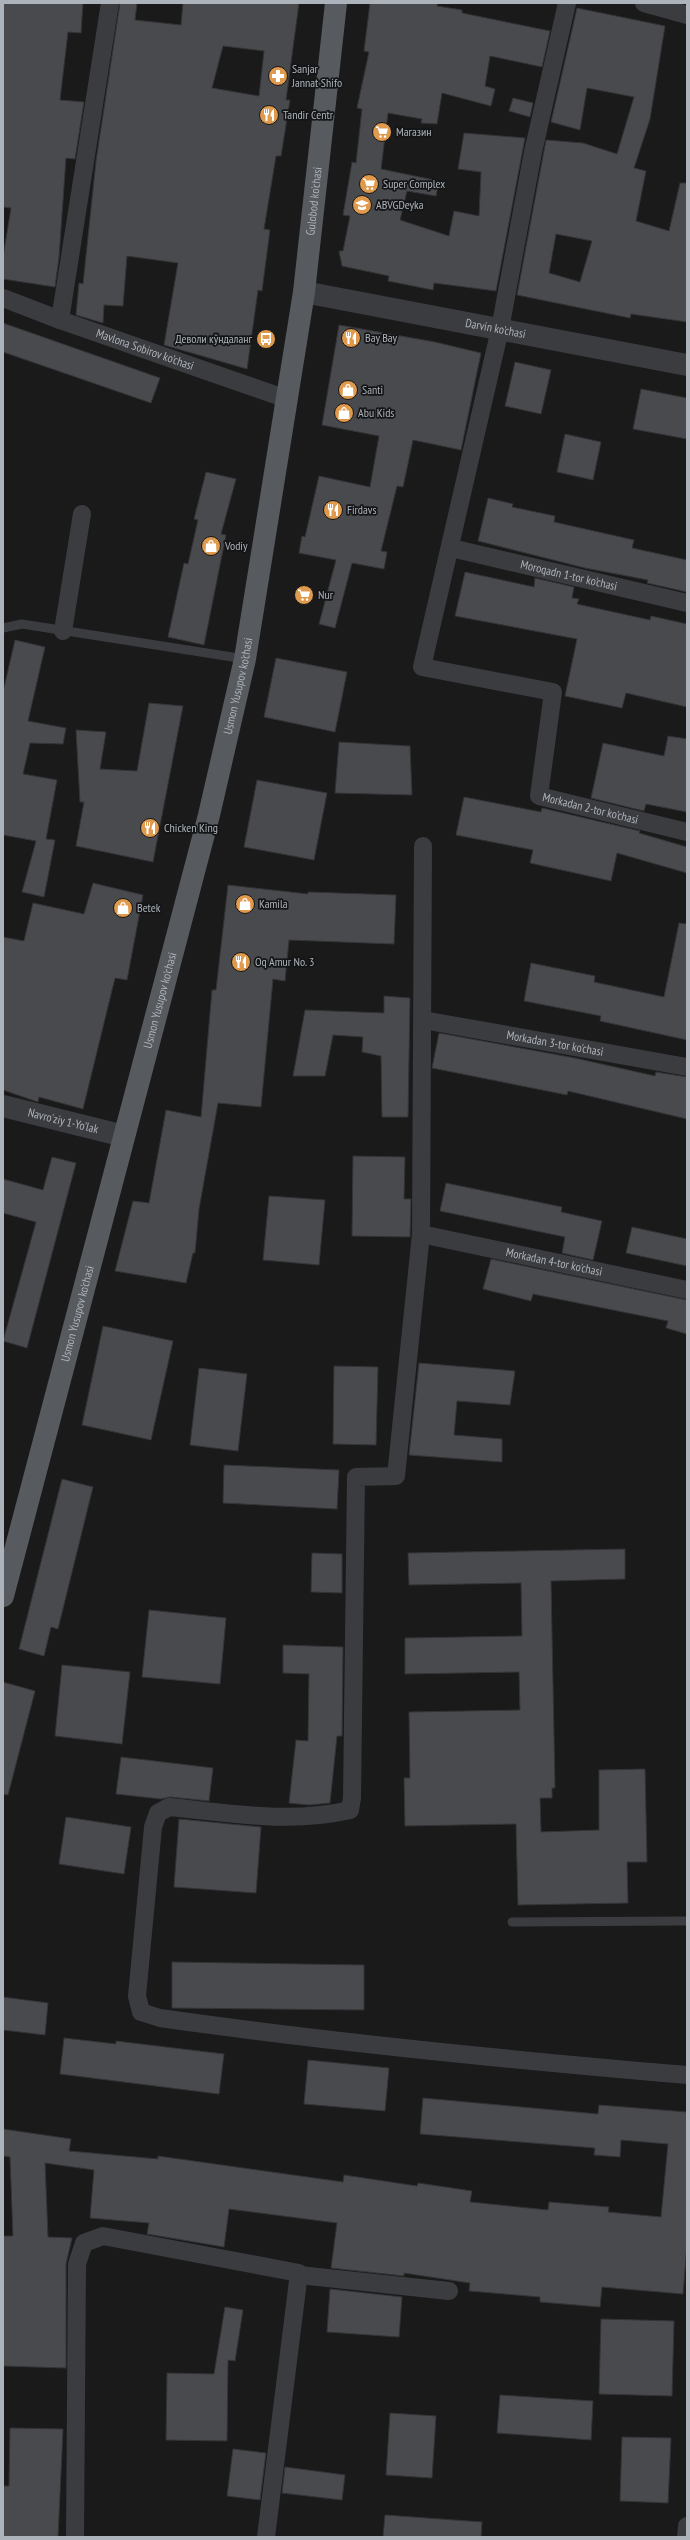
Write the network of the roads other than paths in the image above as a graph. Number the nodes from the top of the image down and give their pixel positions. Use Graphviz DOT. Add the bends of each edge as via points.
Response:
graph roads {
  1 [pos="110,3"];
  2 [pos="336,3"];
  3 [pos="567,3"];
  4 [pos="644,3"];
  5 [pos="687,15"];
  6 [pos="304,292"];
  7 [pos="3,298"];
  8 [pos="60,320"];
  9 [pos="500,329"];
  10 [pos="687,365"];
  11 [pos="287,399"];
  12 [pos="82,514"];
  13 [pos="451,548"];
  14 [pos="687,603"];
  15 [pos="3,628"];
  16 [pos="63,631"];
  17 [pos="245,659"];
  18 [pos="687,832"];
  19 [pos="423,846"];
  20 [pos="424,1020"];
  21 [pos="687,1067"];
  22 [pos="3,1106"];
  23 [pos="124,1136"];
  24 [pos="421,1234"];
  25 [pos="687,1290"];
  26 [pos="6,1575"];
  27 [pos="3,1596"];
  28 [pos="687,1921"];
  29 [pos="512,1922"];
  30 [pos="687,2075"];
  31 [pos="299,2275"];
  32 [pos="449,2291"];
  33 [pos="687,2526"];
  34 [pos="75,2537"];
  35 [pos="266,2537"];
  36 [pos="686,2537"];
  1 -- 8 [label="street"];
  2 -- 6 [label="main road, Gulobod ko'chasi"];
  3 -- 9 [label="street" via="533,152"];
  4 -- 5 [label="street"];
  6 -- 9 [label="street, Darvin ko'chasi"];
  6 -- 11 [label="main road, Gulobod ko'chasi"];
  7 -- 8 [label="street, Mavlona Sobirov ko'chasi"];
  8 -- 11 [label="street, Mavlona Sobirov ko'chasi"];
  9 -- 10 [label="street, Darvin ko'chasi"];
  9 -- 13 [label="street"];
  11 -- 17 [label="main road, Usmon Yusupov ko'chasi"];
  12 -- 16 [label="street"];
  13 -- 14 [label="street, Morоqadn 1-tor ko'chasi"];
  13 -- 18 [label="street, Morkadan 2-tor ko'chasi" via="422,667 553,692 539,796"];
  15 -- 16 [label="lane" via="22,624"];
  16 -- 17 [label="lane"];
  17 -- 23 [label="main road, Usmon Yusupov ko'chasi" via="209,815"];
  19 -- 20 [label="street"];
  20 -- 21 [label="street, Morkadan 3-tor ko'chasi"];
  20 -- 24 [label="street"];
  22 -- 23 [label="street, Navro'ziy 1-Yo'lak"];
  23 -- 26 [label="main road, Usmon Yusupov ko'chasi"];
  24 -- 25 [label="street, Morkadan 4-tor ko'chasi"];
  24 -- 30 [label="street" via="396,1476 356,1477 350,1810 330,1815 286,1818 169,1807 158,1813 153,1827 137,1996 141,2012 160,2018 296,2038"];
  26 -- 27 [label="main road, Usmon Yusupov ko'chasi"];
  28 -- 29 [label="lane"];
  31 -- 32 [label="street"];
  31 -- 34 [label="street" via="103,2236 84,2243 78,2264"];
  31 -- 35 [label="street"];
  33 -- 36 [label="street"];
}
